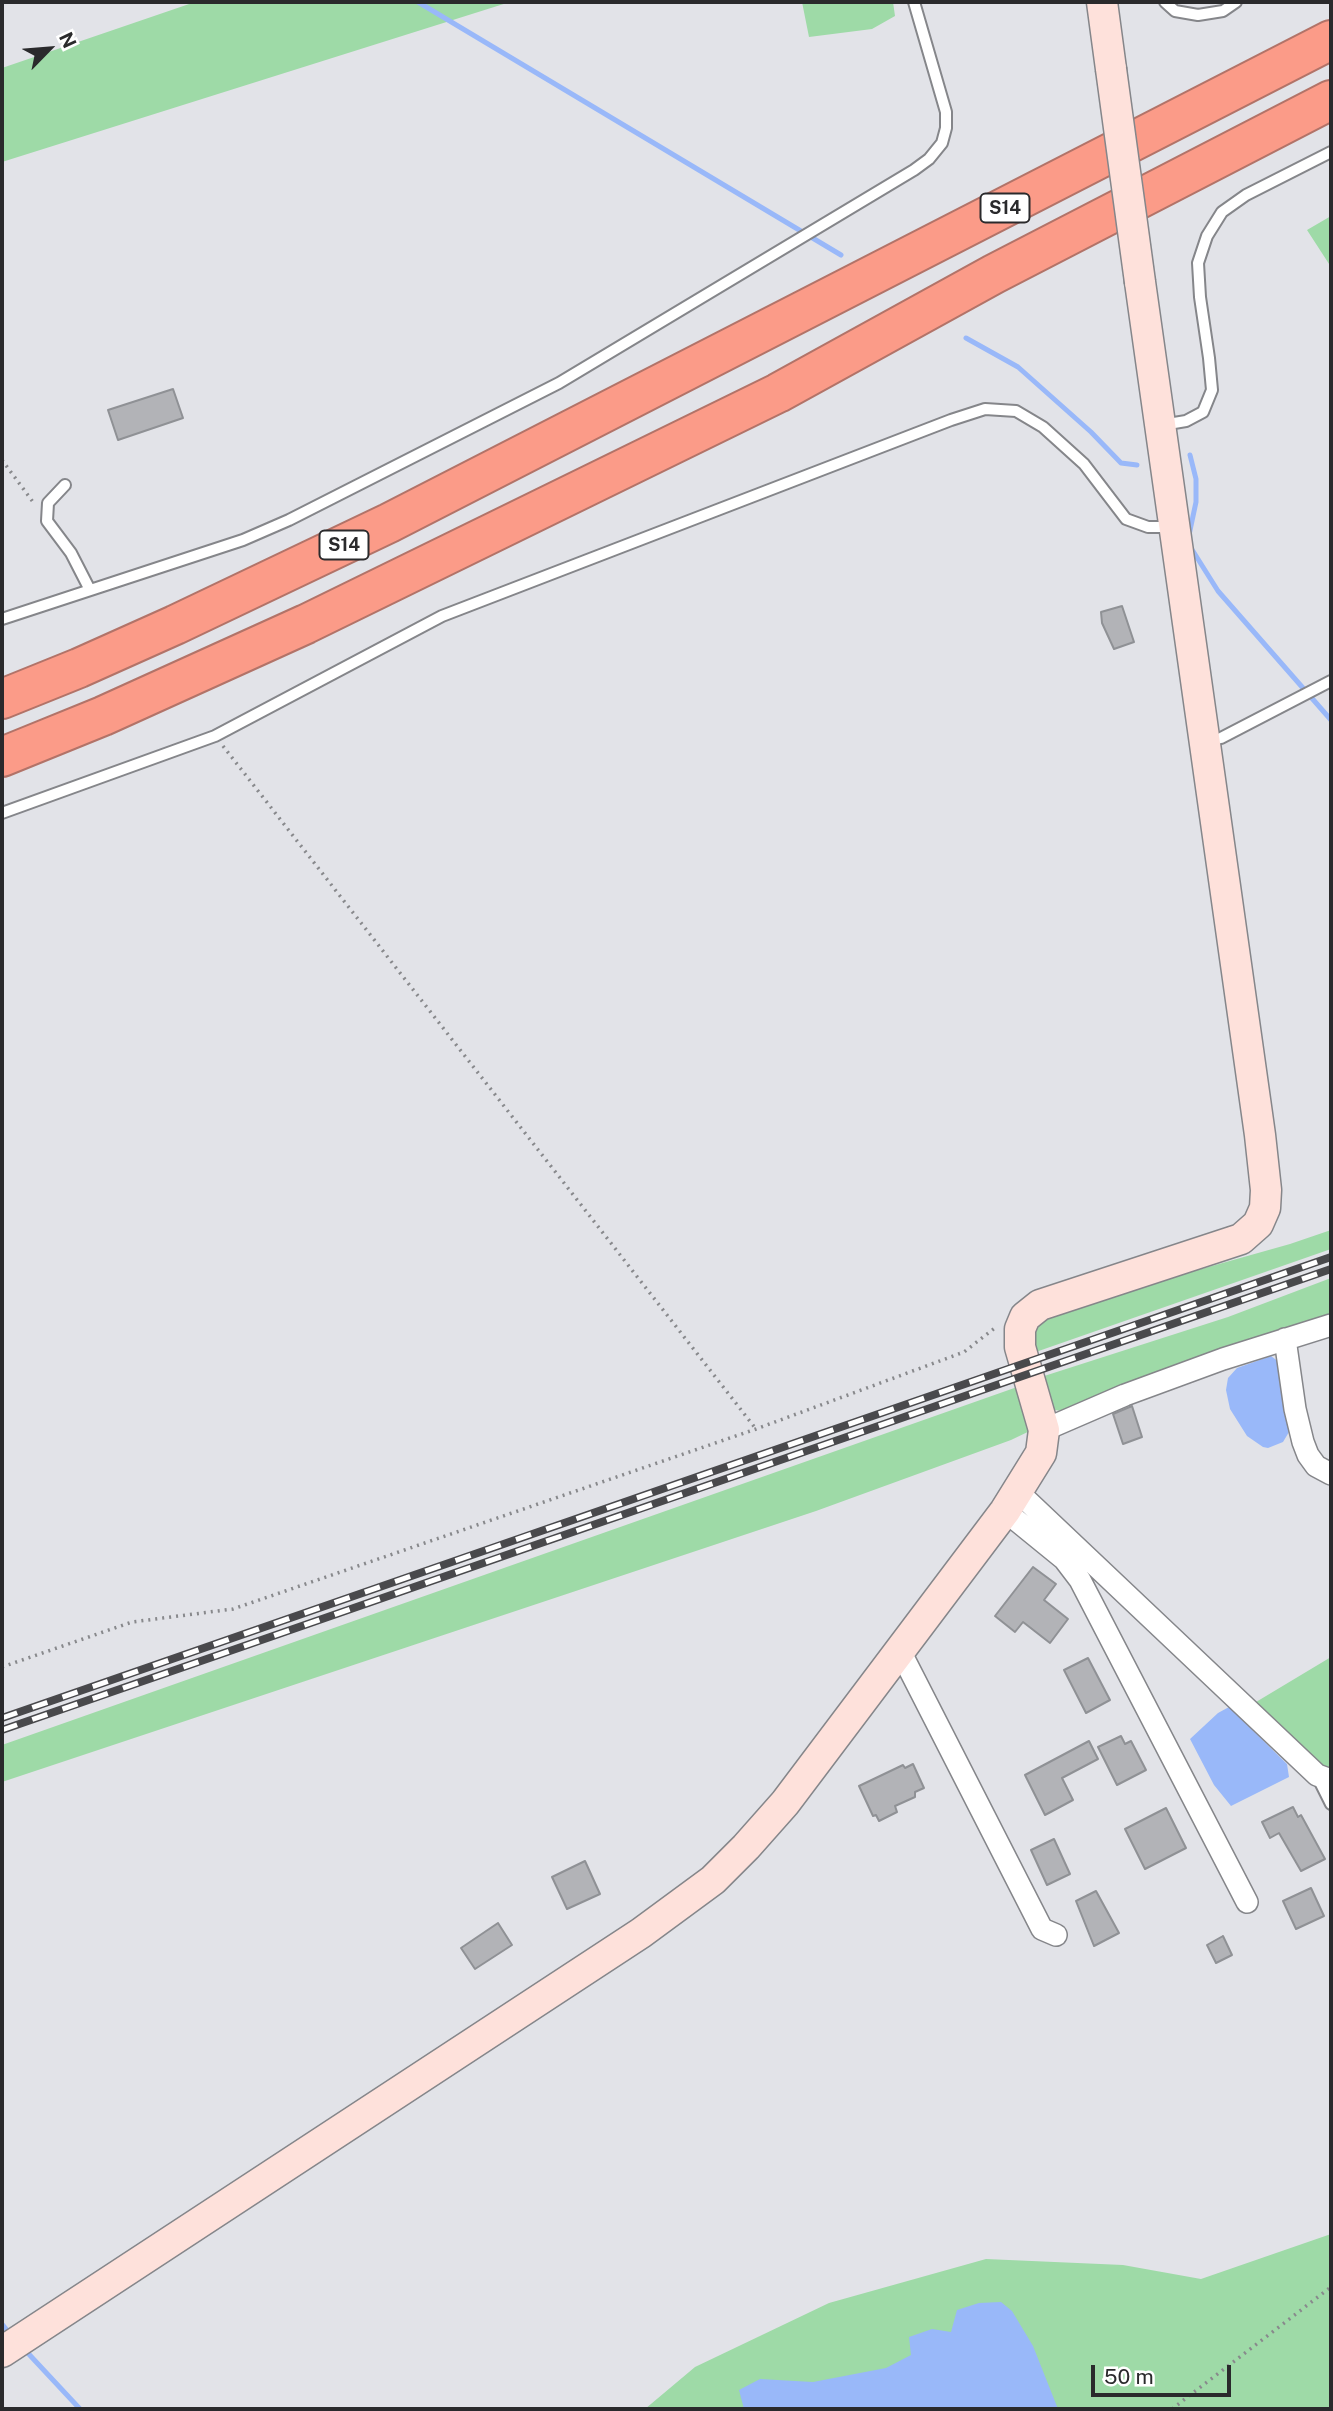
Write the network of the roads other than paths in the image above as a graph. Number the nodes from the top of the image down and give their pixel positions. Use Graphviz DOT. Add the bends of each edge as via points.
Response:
graph roads {
  1 [pos="914,2"];
  2 [pos="1102,2"];
  3 [pos="1165,2"];
  4 [pos="1236,2"];
  5 [pos="1331,40"];
  6 [pos="1331,100"];
  7 [pos="1331,152"];
  8 [pos="1159,426"];
  9 [pos="65,485"];
  10 [pos="1173,527"];
  11 [pos="90,590"];
  12 [pos="2,619"];
  13 [pos="1331,681"];
  14 [pos="2,699"];
  15 [pos="1204,742"];
  16 [pos="2,757"];
  17 [pos="2,813"];
  18 [pos="1331,1325"];
  19 [pos="1285,1339"];
  20 [pos="1044,1430"];
  21 [pos="1331,1474"];
  22 [pos="1012,1502"];
  23 [pos="900,1651"];
  24 [pos="1324,1778"];
  25 [pos="1331,1804"];
  26 [pos="1247,1902"];
  27 [pos="1055,1935"];
  28 [pos="14,2344"];
  1 -- 11 [label="lane" via="946,112 942,143 914,170 559,383 300,515 243,540"];
  2 -- 8 [label="street, bridge"];
  3 -- 4 [label="lane" via="1175,11 1198,15 1223,11"];
  5 -- 14 [label="highway, S14" via="389,523 163,631"];
  6 -- 16 [label="highway" via="994,274 778,393 306,624"];
  7 -- 8 [label="lane" via="1222,212 1207,236 1199,263 1212,390 1203,412"];
  8 -- 10 [label="street"];
  9 -- 11 [label="lane" via="48,503 47,521"];
  10 -- 15 [label="street"];
  10 -- 17 [label="lane" via="1148,527 1126,519 1084,464 1043,427 1016,411 985,409 442,616 215,736"];
  11 -- 12 [label="lane"];
  13 -- 15 [label="lane" via="1221,738"];
  15 -- 20 [label="street" via="1260,1135 1265,1208 1258,1224 1241,1238 1040,1305 1025,1317 1020,1329 1021,1356"];
  18 -- 19 [label="street"];
  19 -- 20 [label="street" via="1125,1395"];
  19 -- 21 [label="street" via="1303,1442 1316,1466"];
  20 -- 22 [label="street" via="1041,1453"];
  22 -- 23 [label="street"];
  22 -- 24 [label="street"];
  22 -- 26 [label="street" via="1080,1580"];
  23 -- 27 [label="street" via="1042,1929"];
  23 -- 28 [label="street" via="785,1803 702,1889"];
  24 -- 25 [label="lane"];
}
